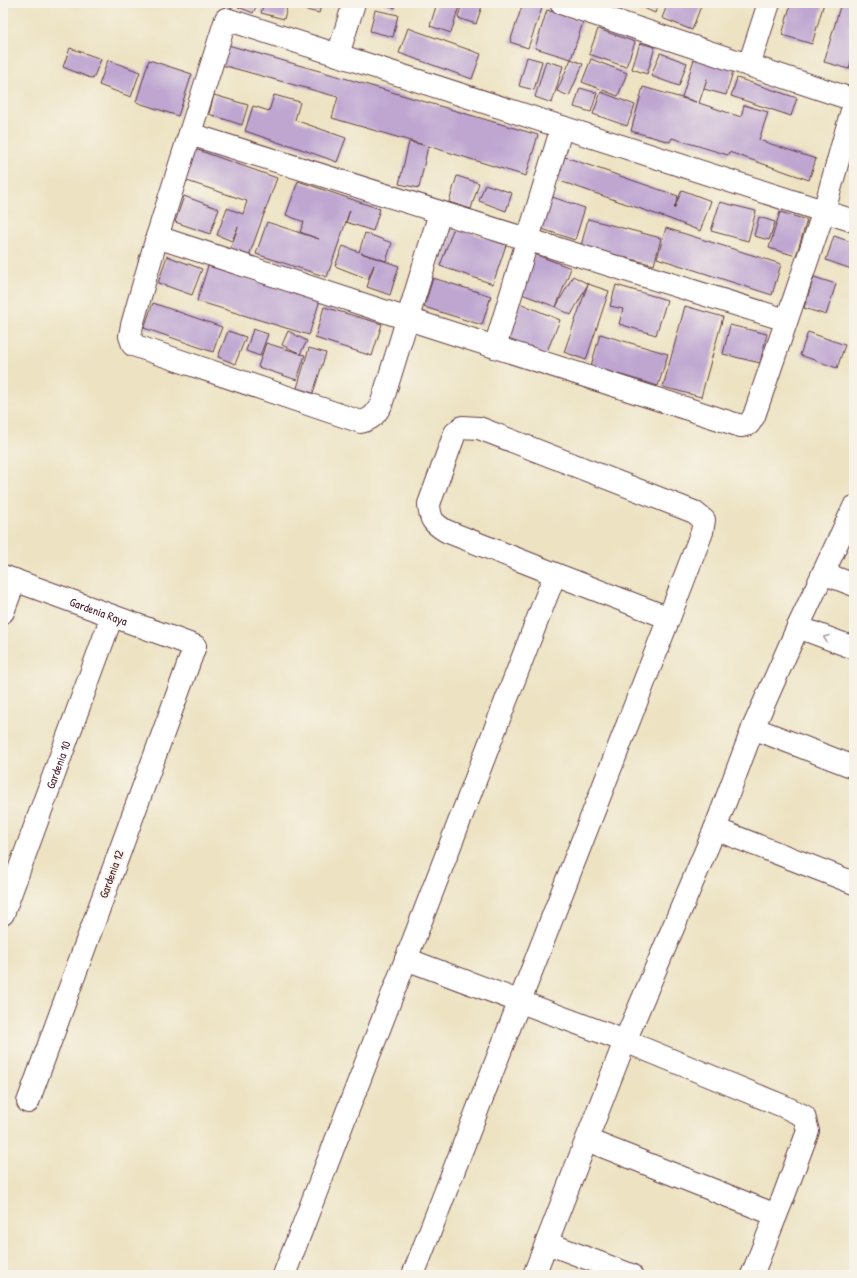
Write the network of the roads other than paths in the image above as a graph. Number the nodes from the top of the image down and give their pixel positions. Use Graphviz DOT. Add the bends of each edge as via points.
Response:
graph roads {
  1 [pos="354,3"];
  2 [pos="561,3"];
  3 [pos="769,3"];
  4 [pos="229,11"];
  5 [pos="338,55"];
  6 [pos="749,65"];
  7 [pos="854,102"];
  8 [pos="562,127"];
  9 [pos="190,134"];
  10 [pos="824,211"];
  11 [pos="440,213"];
  12 [pos="854,221"];
  13 [pos="157,237"];
  14 [pos="529,241"];
  15 [pos="408,319"];
  16 [pos="786,320"];
  17 [pos="495,347"];
  18 [pos="854,507"];
  19 [pos="823,573"];
  20 [pos="555,574"];
  21 [pos="9,578"];
  22 [pos="854,585"];
  23 [pos="3,612"];
  24 [pos="112,616"];
  25 [pos="669,618"];
  26 [pos="798,627"];
  27 [pos="195,646"];
  28 [pos="854,648"];
  29 [pos="753,728"];
  30 [pos="854,767"];
  31 [pos="715,829"];
  32 [pos="854,883"];
  33 [pos="3,914"];
  34 [pos="406,959"];
  35 [pos="520,1001"];
  36 [pos="626,1041"];
  37 [pos="28,1102"];
  38 [pos="587,1140"];
  39 [pos="776,1215"];
  40 [pos="547,1243"];
  41 [pos="284,1275"];
  42 [pos="413,1275"];
  43 [pos="534,1275"];
  44 [pos="631,1275"];
  45 [pos="752,1275"];
  1 -- 5 [label="street"];
  2 -- 6 [label="street"];
  3 -- 6 [label="street"];
  4 -- 5 [label="street"];
  4 -- 9 [label="street"];
  5 -- 8 [label="street"];
  6 -- 7 [label="street"];
  7 -- 10 [label="street"];
  8 -- 10 [label="street"];
  8 -- 14 [label="street"];
  9 -- 11 [label="street"];
  9 -- 13 [label="street"];
  10 -- 12 [label="street"];
  10 -- 16 [label="street"];
  11 -- 14 [label="street"];
  11 -- 15 [label="street"];
  13 -- 15 [label="street"];
  13 -- 15 [label="street" via="132,325 130,336 133,345 361,422 375,415 380,405"];
  14 -- 16 [label="street"];
  14 -- 17 [label="street"];
  15 -- 17 [label="street"];
  16 -- 17 [label="street" via="754,416 749,424 741,426"];
  18 -- 19 [label="street"];
  19 -- 22 [label="street"];
  19 -- 26 [label="street"];
  20 -- 25 [label="street"];
  20 -- 25 [label="street" via="446,531 434,523 429,504 455,432 462,427 479,428 694,512 704,520 702,532"];
  20 -- 34 [label="street"];
  21 -- 23 [label="street"];
  21 -- 24 [label="street, Gardenia Raya"];
  24 -- 27 [label="street, Gardenia Raya"];
  24 -- 33 [label="street, Gardenia 10"];
  25 -- 35 [label="street"];
  28 -- 26 [label="street, one-way"];
  26 -- 29 [label="street"];
  27 -- 37 [label="street, Gardenia 12"];
  29 -- 30 [label="street"];
  29 -- 31 [label="street"];
  31 -- 32 [label="street"];
  31 -- 36 [label="street"];
  34 -- 35 [label="street"];
  34 -- 41 [label="street"];
  35 -- 36 [label="street"];
  35 -- 42 [label="street"];
  36 -- 38 [label="street"];
  36 -- 39 [label="street" via="804,1116 808,1131"];
  38 -- 39 [label="street"];
  38 -- 40 [label="street"];
  39 -- 45 [label="street"];
  40 -- 43 [label="street"];
  40 -- 44 [label="street"];
}
